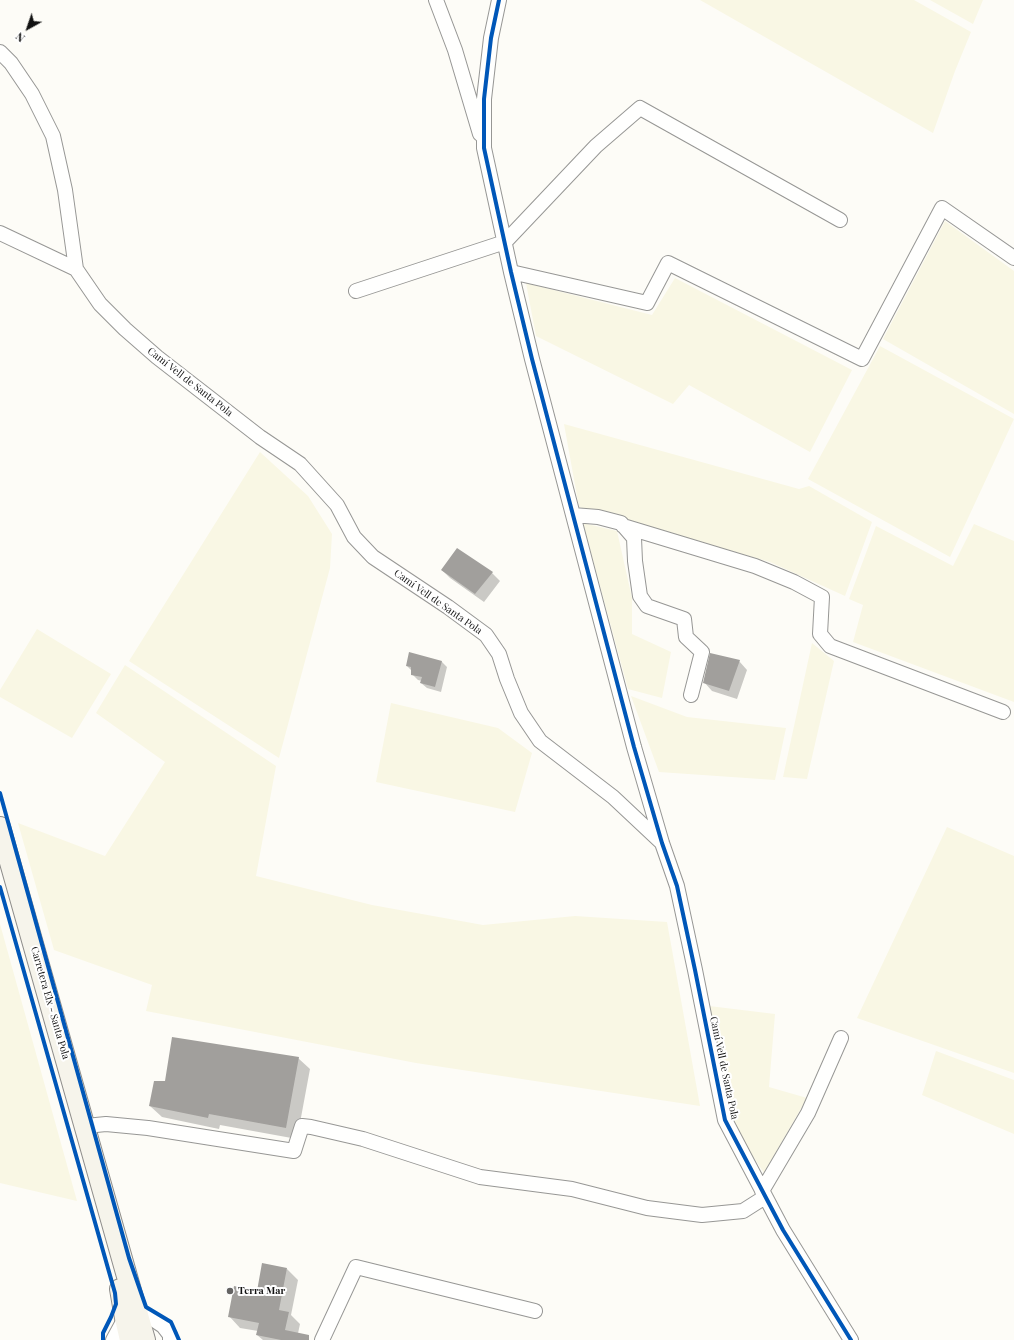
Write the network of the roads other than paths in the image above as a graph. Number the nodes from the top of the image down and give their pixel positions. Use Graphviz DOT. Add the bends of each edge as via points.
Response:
graph roads {
  1 [pos="436,0"];
  2 [pos="499,0"];
  3 [pos="0,52"];
  4 [pos="484,148"];
  5 [pos="840,220"];
  6 [pos="0,233"];
  7 [pos="505,242"];
  8 [pos="1014,258"];
  9 [pos="76,269"];
  10 [pos="511,272"];
  11 [pos="356,290"];
  12 [pos="573,515"];
  13 [pos="623,526"];
  14 [pos="691,695"];
  15 [pos="1003,712"];
  16 [pos="0,828"];
  17 [pos="662,843"];
  18 [pos="0,859"];
  19 [pos="841,1038"];
  20 [pos="86,1126"];
  21 [pos="763,1194"];
  22 [pos="535,1311"];
  23 [pos="132,1317"];
  24 [pos="113,1340"];
  25 [pos="130,1340"];
  26 [pos="145,1340"];
  27 [pos="170,1340"];
  28 [pos="322,1340"];
  29 [pos="851,1340"];
  1 -- 4 [label="street" via="455,50"];
  2 -- 4 [label="street" via="490,38 484,99"];
  3 -- 9 [label="street, Camí Vell de Santa Pola" via="11,63 32,94 53,136 65,190"];
  4 -- 7 [label="street"];
  5 -- 7 [label="street" via="640,108 596,146"];
  6 -- 9 [label="street"];
  7 -- 10 [label="street"];
  7 -- 11 [label="street"];
  8 -- 10 [label="street" via="942,208 862,359 668,264 647,303"];
  9 -- 17 [label="street, Camí Vell de Santa Pola" via="100,304 157,357 260,437 300,464 337,505 354,537 373,557 486,635 499,654 521,713 540,741 613,797"];
  10 -- 12 [label="street"];
  12 -- 13 [label="street" via="598,517 621,523"];
  12 -- 17 [label="street"];
  13 -- 14 [label="street" via="634,538 640,596 647,606 684,619 686,637 702,652"];
  13 -- 15 [label="street" via="755,566 794,582 822,597 820,634 830,646"];
  16 -- 20 [label="main road, Carretera Elx - Santa Pola"];
  17 -- 21 [label="street, Camí Vell de Santa Pola" via="677,886 724,1120"];
  18 -- 23 [label="main road, Carretera Elx - Santa Pola" via="120,1291"];
  19 -- 21 [label="street" via="808,1113"];
  20 -- 21 [label="street" via="106,1124 148,1128 294,1151 302,1126 312,1127 363,1139 480,1177 572,1189 647,1208 702,1215 743,1211"];
  20 -- 23 [label="main road, Carretera Elx - Santa Pola"];
  21 -- 29 [label="street, Camí Vell de Santa Pola" via="782,1230"];
  22 -- 28 [label="street" via="356,1267"];
  23 -- 24 [label="street"];
  23 -- 25 [label="main road, Carretera Elx - Santa Pola"];
  23 -- 26 [label="main road, Carretera Elx - Santa Pola"];
  23 -- 27 [label="street" via="150,1318 163,1326 170,1335"];
}
